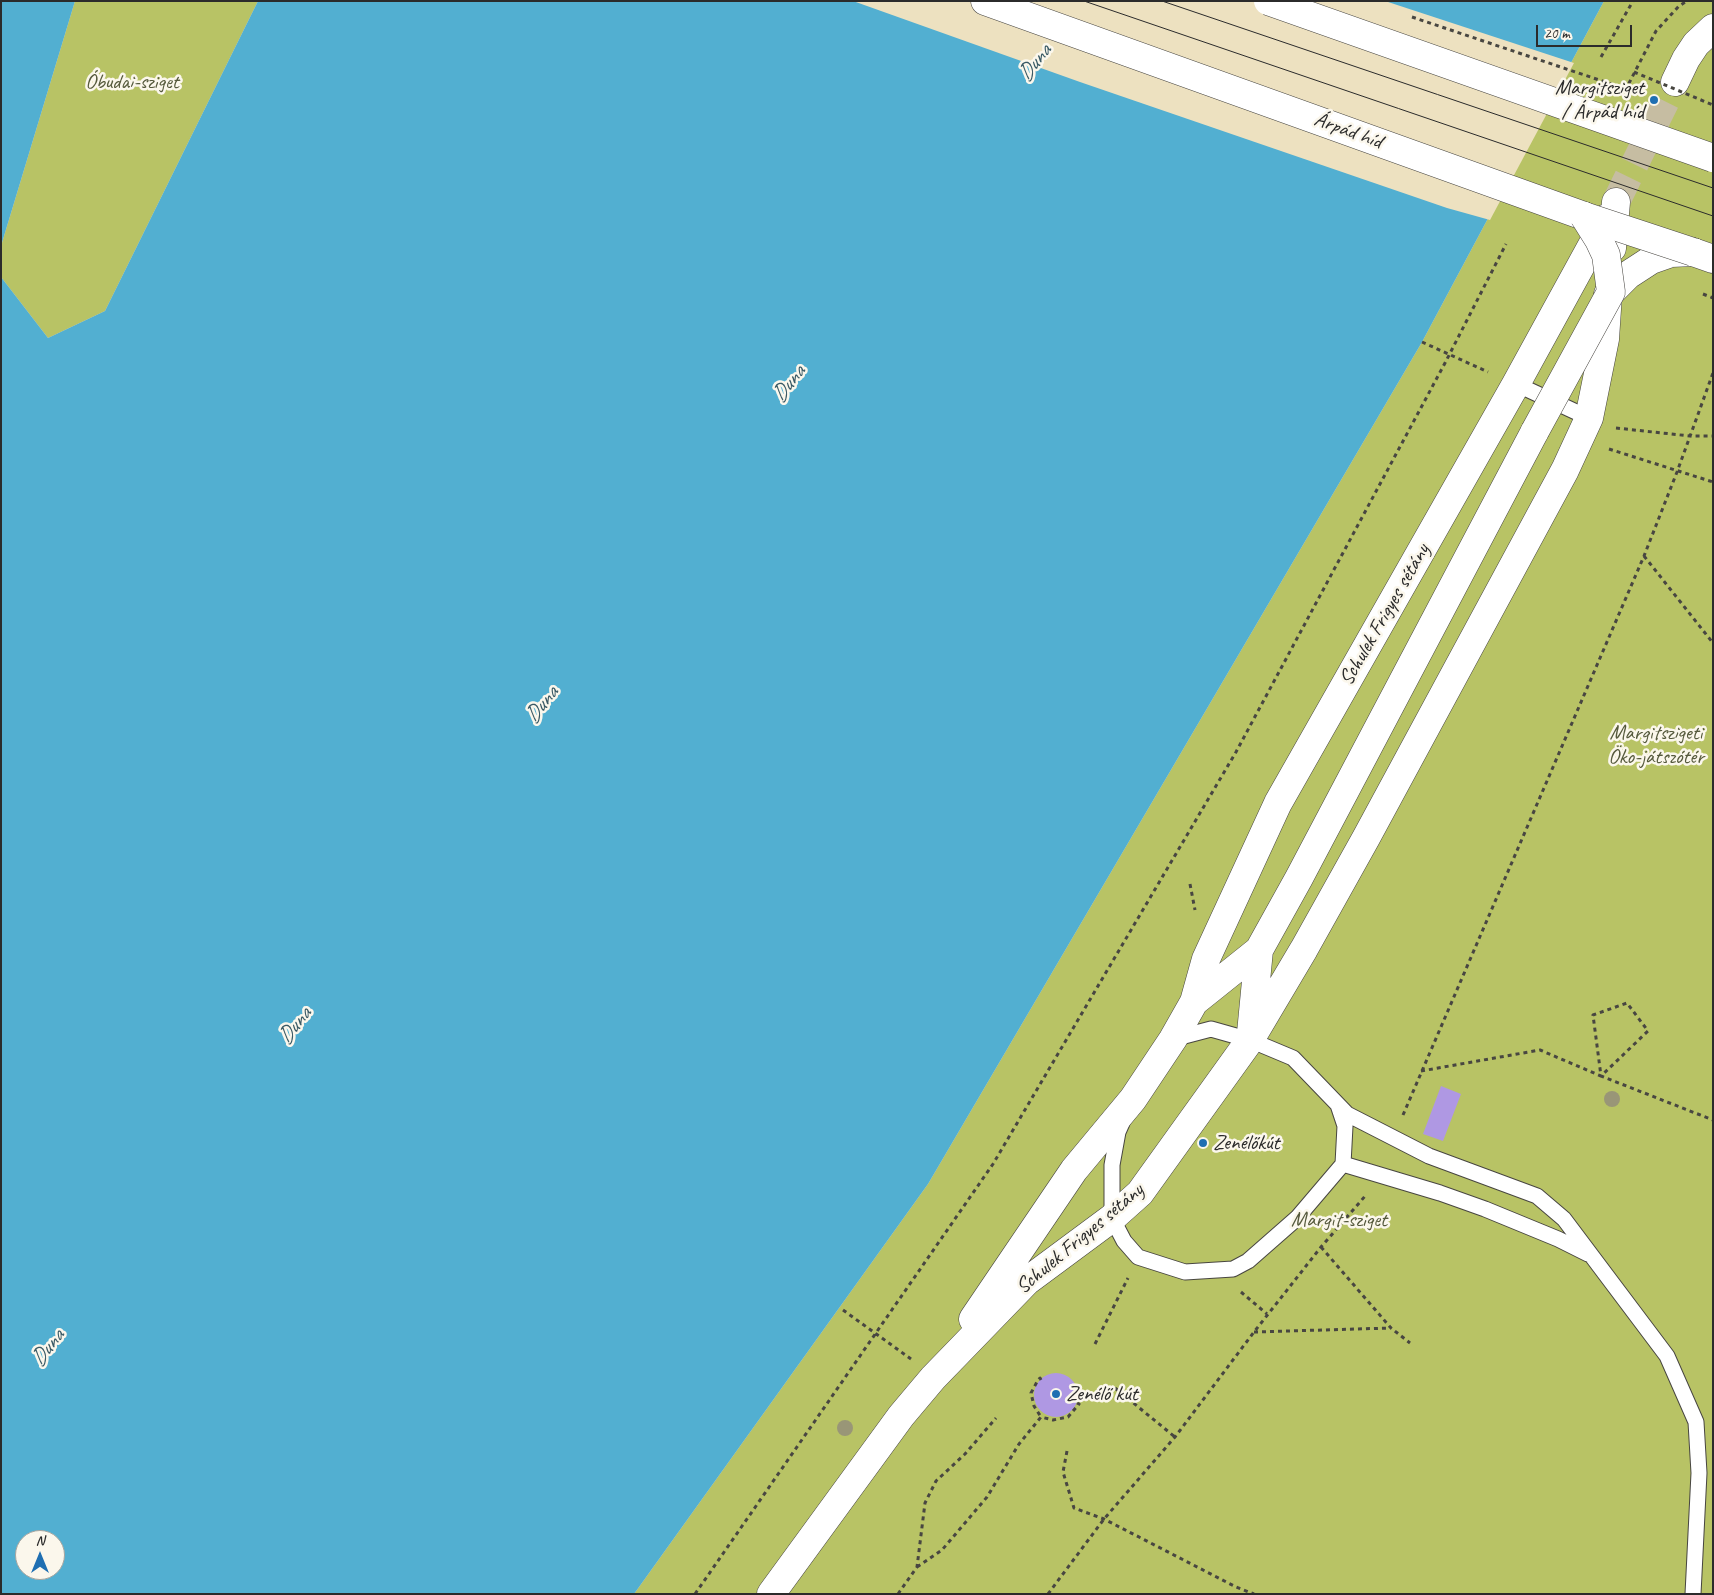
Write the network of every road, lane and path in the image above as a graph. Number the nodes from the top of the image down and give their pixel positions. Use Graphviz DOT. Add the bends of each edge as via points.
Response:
graph roads {
  1 [pos="985,1"];
  2 [pos="1268,1"];
  3 [pos="1633,1"];
  4 [pos="1687,1"];
  5 [pos="1403,14"];
  6 [pos="1713,28"];
  7 [pos="1601,57"];
  8 [pos="1634,72"];
  9 [pos="1675,82"];
  10 [pos="1713,105"];
  11 [pos="1713,158"];
  12 [pos="1584,216"];
  13 [pos="1506,244"];
  14 [pos="1703,255"];
  15 [pos="1611,292"];
  16 [pos="1703,294"];
  17 [pos="1713,298"];
  18 [pos="1591,326"];
  19 [pos="1422,342"];
  20 [pos="1449,355"];
  21 [pos="1713,373"];
  22 [pos="1516,384"];
  23 [pos="1550,400"];
  24 [pos="1589,418"];
  25 [pos="1690,436"];
  26 [pos="1713,436"];
  27 [pos="1607,448"];
  28 [pos="1677,472"];
  29 [pos="1713,482"];
  30 [pos="1644,556"];
  31 [pos="1713,643"];
  32 [pos="1259,950"];
  33 [pos="1194,1002"];
  34 [pos="1172,1039"];
  35 [pos="1250,1040"];
  36 [pos="1421,1071"];
  37 [pos="1601,1076"];
  38 [pos="1133,1098"];
  39 [pos="1338,1105"];
  40 [pos="1713,1120"];
  41 [pos="1404,1143"];
  42 [pos="1344,1164"];
  43 [pos="1383,1176"];
  44 [pos="1112,1218"];
  45 [pos="1321,1247"];
  46 [pos="1591,1256"];
  47 [pos="1138,1257"];
  48 [pos="1233,1269"];
  49 [pos="844,1310"];
  50 [pos="1267,1314"];
  51 [pos="1391,1328"];
  52 [pos="1254,1332"];
  53 [pos="876,1333"];
  54 [pos="1410,1343"];
  55 [pos="1095,1344"];
  56 [pos="903,1352"];
  57 [pos="932,1378"];
  58 [pos="1041,1380"];
  59 [pos="1115,1388"];
  60 [pos="1077,1403"];
  61 [pos="1041,1417"];
  62 [pos="996,1418"];
  63 [pos="1175,1437"];
  64 [pos="1067,1451"];
  65 [pos="1104,1519"];
  66 [pos="917,1567"];
  67 [pos="695,1594"];
  68 [pos="772,1594"];
  69 [pos="898,1594"];
  70 [pos="1048,1594"];
  71 [pos="1254,1594"];
  72 [pos="1693,1594"];
  1 -- 12 [label="street, Árpád híd"];
  2 -- 11 [label="street, bridge"];
  3 -- 7 [label="path"];
  4 -- 8 [label="path" via="1656,32"];
  5 -- 8 [label="path" via="1626,89"];
  6 -- 9 [label="street" via="1696,44"];
  8 -- 10 [label="path, bridge"];
  12 -- 14 [label="street, Árpád híd, bridge"];
  12 -- 15 [label="street, bridge" via="1606,256"];
  13 -- 20 [label="path"];
  14 -- 15 [label="street, Schulek Frigyes sétány, bridge" via="1671,253 1651,260 1628,275"];
  15 -- 32 [label="street, Schulek Frigyes sétány, bridge"];
  16 -- 17 [label="path"];
  18 -- 23 [label="lane"];
  19 -- 20 [label="path"];
  20 -- 22 [label="path"];
  20 -- 53 [label="path" via="1236,752 993,1164"];
  21 -- 25 [label="path"];
  22 -- 23 [label="lane"];
  22 -- 24 [label="street, Schulek Frigyes sétány" via="1616,202 1605,339"];
  22 -- 33 [label="street, Schulek Frigyes sétány" via="1278,803 1206,959"];
  23 -- 24 [label="lane"];
  24 -- 25 [label="path" via="1608,427"];
  24 -- 35 [label="street, Schulek Frigyes sétány" via="1565,470 1366,838"];
  25 -- 26 [label="path"];
  25 -- 28 [label="path"];
  27 -- 28 [label="path"];
  28 -- 29 [label="path"];
  28 -- 30 [label="path"];
  30 -- 31 [label="path"];
  30 -- 36 [label="path"];
  32 -- 33 [label="street, Schulek Frigyes sétány"];
  32 -- 35 [label="street, Schulek Frigyes sétány"];
  33 -- 34 [label="street, Schulek Frigyes sétány"];
  34 -- 35 [label="lane" via="1211,1028"];
  34 -- 38 [label="street, Schulek Frigyes sétány"];
  35 -- 39 [label="lane" via="1293,1058"];
  35 -- 44 [label="street, Schulek Frigyes sétány" via="1140,1193"];
  36 -- 37 [label="path" via="1540,1050"];
  36 -- 41 [label="path" via="1403,1114"];
  37 -- 37 [label="path" via="1648,1031 1627,1003 1593,1015"];
  37 -- 40 [label="path"];
  38 -- 44 [label="lane" via="1118,1132 1112,1165"];
  38 -- 57 [label="street, Schulek Frigyes sétány" via="1074,1170"];
  39 -- 41 [label="lane" via="1347,1114"];
  39 -- 42 [label="lane" via="1344,1126"];
  41 -- 46 [label="lane" via="1429,1156 1537,1196 1564,1219"];
  42 -- 43 [label="lane"];
  42 -- 48 [label="lane" via="1298,1218 1248,1261"];
  43 -- 45 [label="path"];
  43 -- 46 [label="lane" via="1485,1209"];
  44 -- 47 [label="lane" via="1124,1241"];
  44 -- 57 [label="street, Schulek Frigyes sétány" via="1027,1281"];
  45 -- 50 [label="path"];
  45 -- 51 [label="path"];
  46 -- 72 [label="lane" via="1667,1356 1696,1422 1699,1473"];
  47 -- 48 [label="lane" via="1185,1272"];
  47 -- 55 [label="path"];
  48 -- 50 [label="path" via="1237,1289"];
  49 -- 53 [label="path"];
  50 -- 52 [label="path"];
  51 -- 52 [label="path"];
  51 -- 54 [label="path"];
  52 -- 63 [label="path"];
  53 -- 56 [label="path"];
  53 -- 67 [label="path"];
  57 -- 68 [label="street, Schulek Frigyes sétány"];
  58 -- 61 [label="path" via="1031,1393"];
  59 -- 63 [label="path"];
  60 -- 61 [label="path" via="1068,1417 1053,1420"];
  61 -- 66 [label="path" via="1019,1444 987,1497 942,1550"];
  62 -- 66 [label="path" via="936,1481 925,1503"];
  63 -- 65 [label="path"];
  64 -- 65 [label="path" via="1063,1472 1074,1508"];
  65 -- 70 [label="path"];
  65 -- 71 [label="path"];
  66 -- 69 [label="path"];
}
